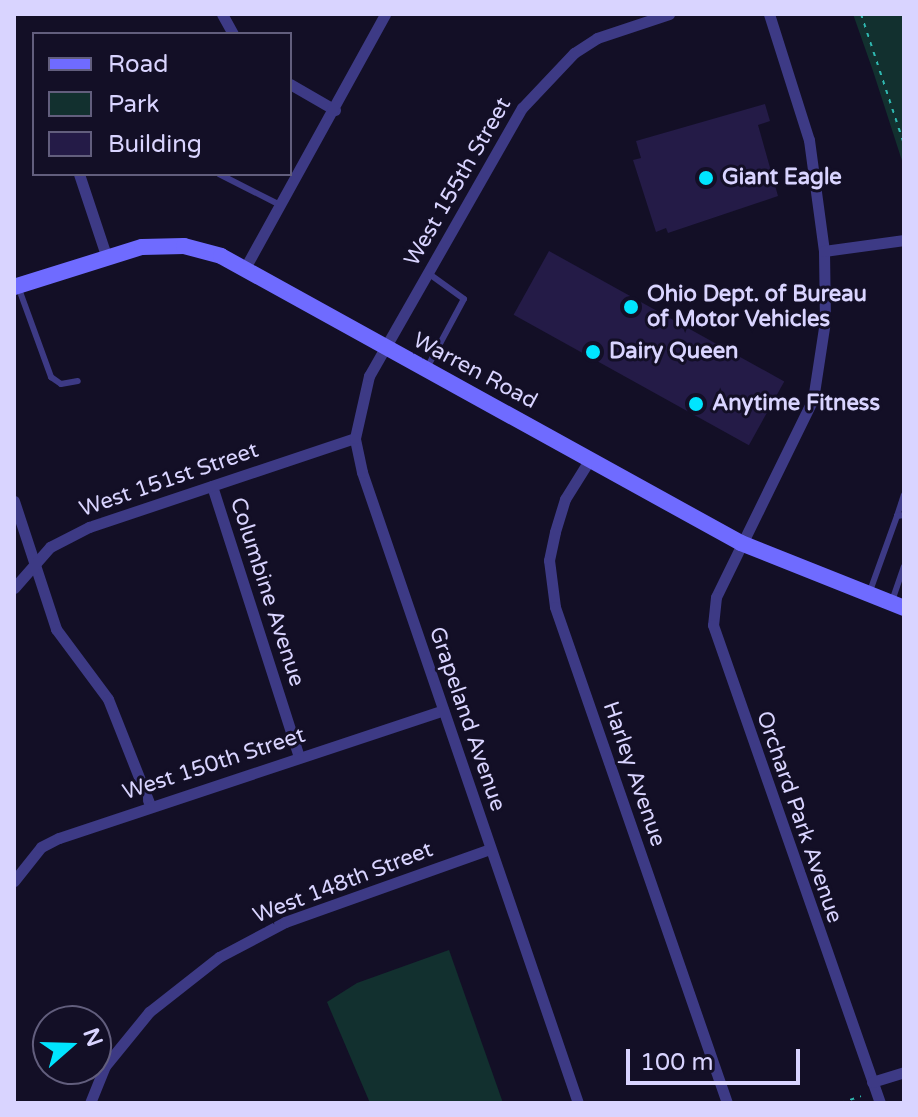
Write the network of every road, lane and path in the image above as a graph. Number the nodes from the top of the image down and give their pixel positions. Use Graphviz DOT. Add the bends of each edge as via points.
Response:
graph roads {
  1 [pos="222,14"];
  2 [pos="385,14"];
  3 [pos="669,14"];
  4 [pos="769,14"];
  5 [pos="861,14"];
  6 [pos="232,32"];
  7 [pos="292,85"];
  8 [pos="335,110"];
  9 [pos="904,144"];
  10 [pos="80,176"];
  11 [pos="223,176"];
  12 [pos="280,205"];
  13 [pos="904,240"];
  14 [pos="824,251"];
  15 [pos="107,258"];
  16 [pos="245,268"];
  17 [pos="428,273"];
  18 [pos="16,286"];
  19 [pos="386,348"];
  20 [pos="426,369"];
  21 [pos="78,381"];
  22 [pos="355,438"];
  23 [pos="590,459"];
  24 [pos="212,486"];
  25 [pos="904,495"];
  26 [pos="14,501"];
  27 [pos="900,516"];
  28 [pos="741,543"];
  29 [pos="34,562"];
  30 [pos="904,567"];
  31 [pos="14,588"];
  32 [pos="869,594"];
  33 [pos="897,606"];
  34 [pos="443,710"];
  35 [pos="299,757"];
  36 [pos="150,805"];
  37 [pos="490,849"];
  38 [pos="14,881"];
  39 [pos="904,1072"];
  40 [pos="872,1082"];
  41 [pos="861,1096"];
  42 [pos="90,1103"];
  43 [pos="578,1103"];
  44 [pos="727,1103"];
  45 [pos="841,1103"];
  46 [pos="880,1103"];
  1 -- 6 [label="street"];
  2 -- 8 [label="street"];
  3 -- 17 [label="street, West 155th Street" via="597,38 539,88 499,145"];
  4 -- 14 [label="street, Orchard Park Avenue" via="809,140"];
  5 -- 9 [label="path"];
  7 -- 8 [label="street"];
  8 -- 12 [label="street"];
  10 -- 15 [label="street"];
  11 -- 12 [label="lane"];
  12 -- 16 [label="street"];
  13 -- 14 [label="street"];
  14 -- 28 [label="street, Orchard Park Avenue" via="825,321 813,399 793,449"];
  15 -- 16 [label="main road, Warren Road" via="142,247 184,246"];
  15 -- 18 [label="main road, Warren Road"];
  16 -- 19 [label="main road, Warren Road"];
  17 -- 19 [label="street, West 155th Street"];
  17 -- 20 [label="lane" via="464,299"];
  18 -- 21 [label="lane" via="51,377 61,384"];
  19 -- 20 [label="main road, Warren Road"];
  19 -- 22 [label="street, Grapeland Avenue" via="360,402"];
  20 -- 23 [label="main road, Warren Road"];
  22 -- 24 [label="street, West 151st Street"];
  22 -- 34 [label="street, Grapeland Avenue"];
  23 -- 28 [label="main road, Warren Road"];
  23 -- 44 [label="street, Harley Avenue" via="565,499 555,532 549,560 555,607"];
  24 -- 29 [label="street, West 151st Street" via="89,527"];
  24 -- 35 [label="street, Columbine Avenue"];
  25 -- 27 [label="lane"];
  26 -- 29 [label="street"];
  27 -- 32 [label="lane"];
  28 -- 32 [label="main road, Warren Road"];
  28 -- 40 [label="street, Orchard Park Avenue" via="716,597 713,625 718,648"];
  29 -- 31 [label="street, West 151st Street"];
  29 -- 36 [label="street" via="56,629 108,699"];
  30 -- 33 [label="lane"];
  32 -- 33 [label="main road, Warren Road"];
  34 -- 35 [label="street, West 150th Street"];
  34 -- 37 [label="street, Grapeland Avenue"];
  35 -- 36 [label="street, West 150th Street"];
  36 -- 38 [label="street, West 150th Street" via="41,847"];
  37 -- 42 [label="street, West 148th Street" via="285,922 219,957 149,1012 105,1066"];
  37 -- 43 [label="street, Grapeland Avenue"];
  39 -- 40 [label="street"];
  40 -- 46 [label="street, Orchard Park Avenue"];
  41 -- 45 [label="path"];
}
